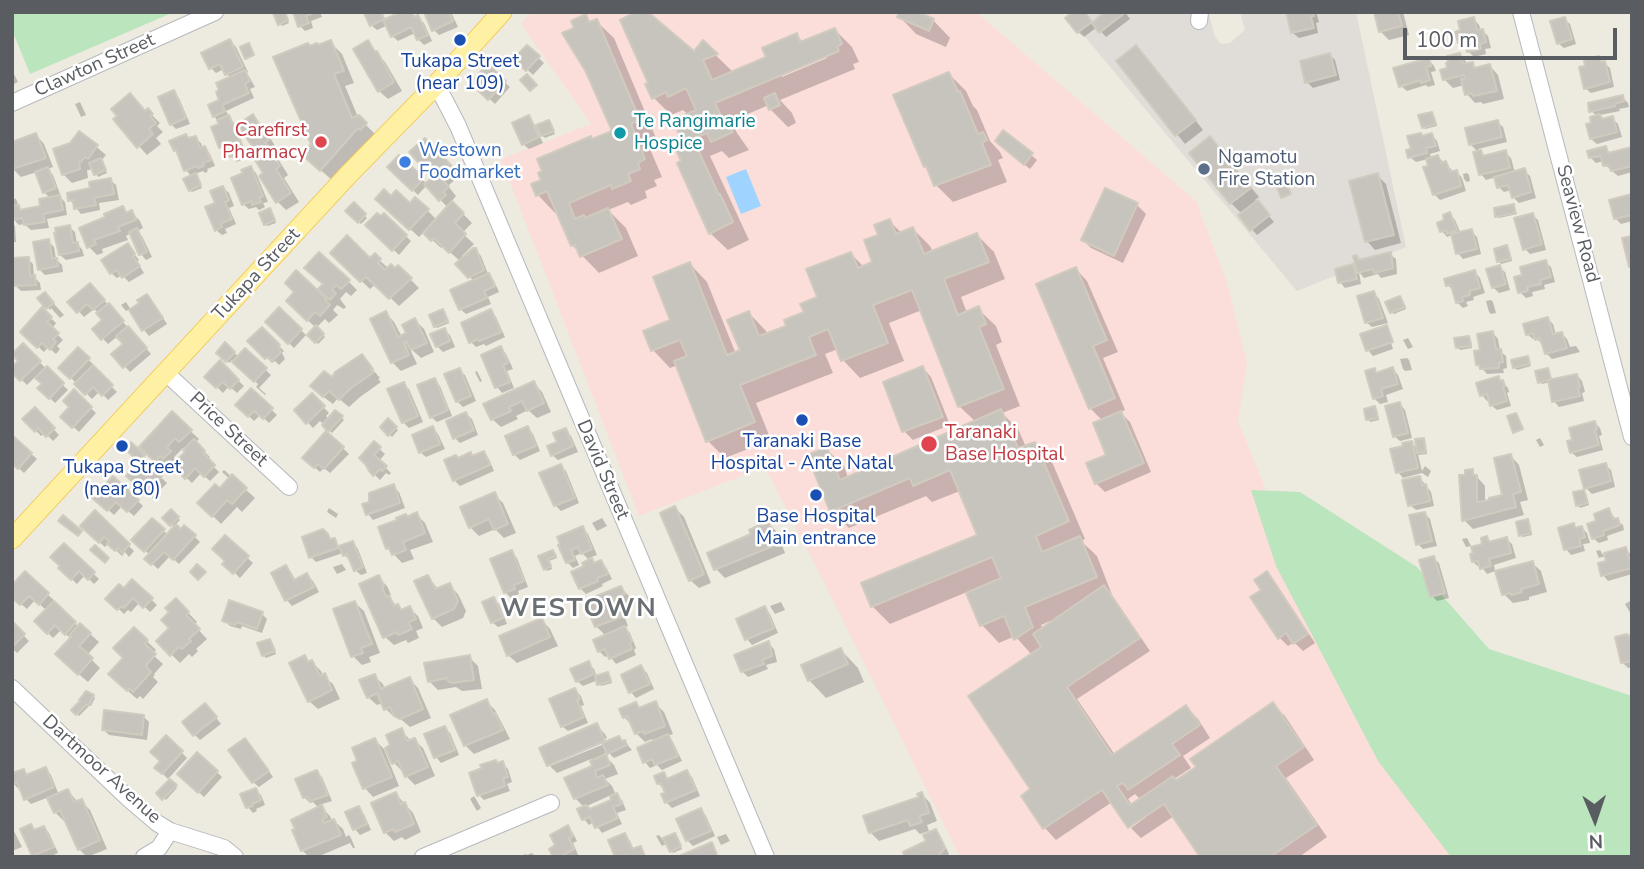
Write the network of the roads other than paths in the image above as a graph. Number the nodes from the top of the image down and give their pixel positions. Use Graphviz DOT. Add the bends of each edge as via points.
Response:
graph roads {
  1 [pos="215,12"];
  2 [pos="502,12"];
  3 [pos="1521,12"];
  4 [pos="433,87"];
  5 [pos="12,103"];
  6 [pos="166,373"];
  7 [pos="1632,436"];
  8 [pos="289,487"];
  9 [pos="12,539"];
  10 [pos="12,688"];
  11 [pos="551,803"];
  12 [pos="170,831"];
  13 [pos="144,857"];
  14 [pos="235,857"];
  15 [pos="423,857"];
  16 [pos="766,857"];
  1 -- 5 [label="street, Clawton Street"];
  2 -- 4 [label="main road, Tukapa Street"];
  3 -- 7 [label="street, Seaview Road"];
  4 -- 6 [label="main road, Tukapa Street"];
  4 -- 16 [label="street, David Street" via="458,126"];
  6 -- 8 [label="street, Price Street"];
  6 -- 9 [label="main road, Tukapa Street"];
  10 -- 12 [label="street, Dartmoor Avenue" via="130,800"];
  11 -- 15 [label="street"];
  12 -- 13 [label="street" via="159,848"];
  12 -- 14 [label="street, Dartmoor Avenue" via="224,848"];
}
